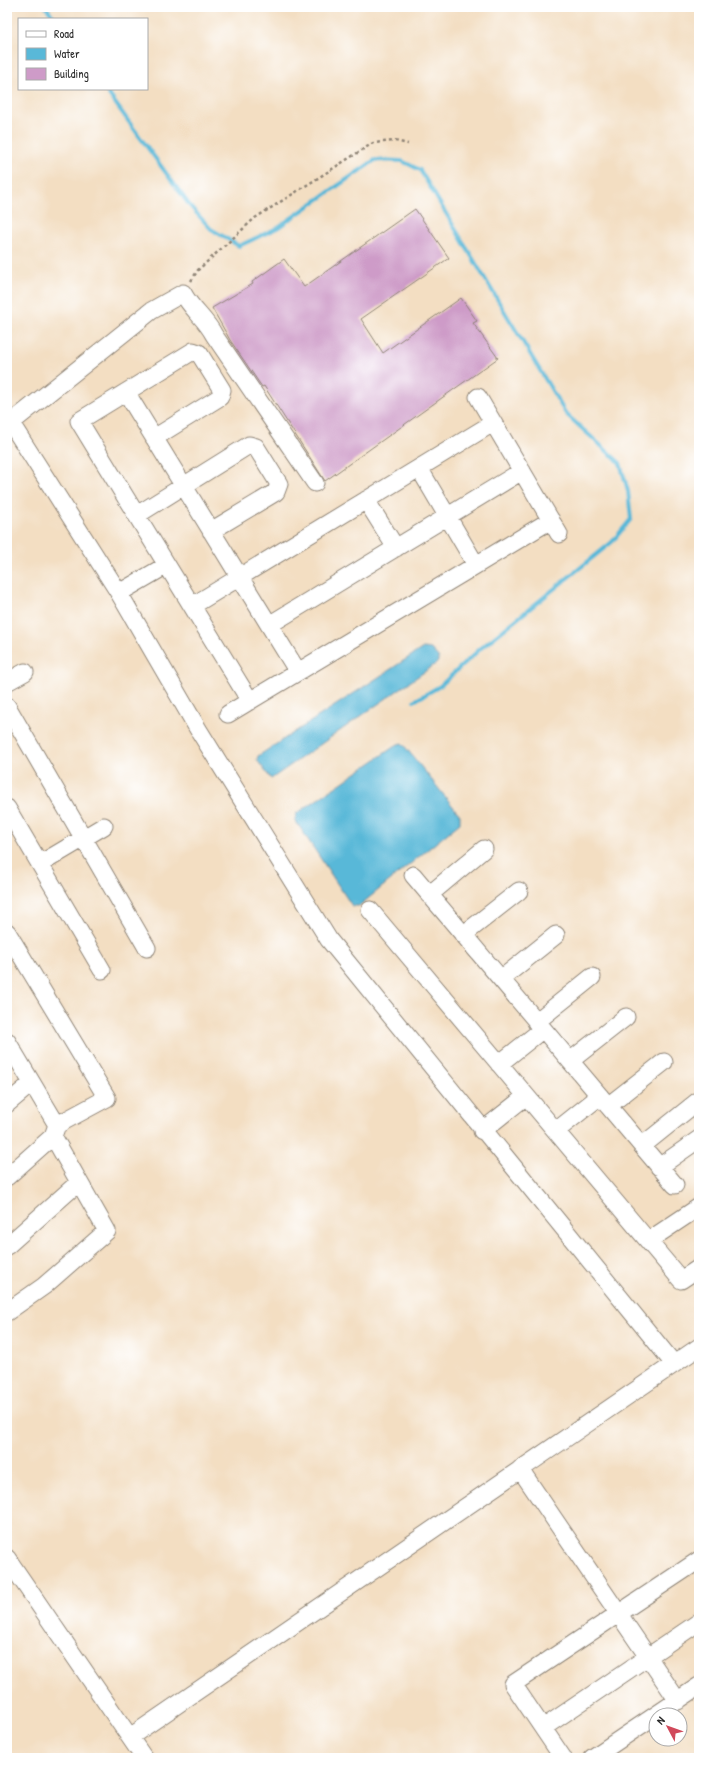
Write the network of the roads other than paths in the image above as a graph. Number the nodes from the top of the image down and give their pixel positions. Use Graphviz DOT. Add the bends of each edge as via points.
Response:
graph roads {
  1 [pos="126,392"];
  2 [pos="478,398"];
  3 [pos="8,422"];
  4 [pos="493,423"];
  5 [pos="154,438"];
  6 [pos="419,468"];
  7 [pos="522,471"];
  8 [pos="315,483"];
  9 [pos="184,486"];
  10 [pos="366,500"];
  11 [pos="137,515"];
  12 [pos="448,516"];
  13 [pos="211,531"];
  14 [pos="396,548"];
  15 [pos="167,564"];
  16 [pos="476,565"];
  17 [pos="240,577"];
  18 [pos="119,593"];
  19 [pos="192,606"];
  20 [pos="269,625"];
  21 [pos="25,672"];
  22 [pos="298,672"];
  23 [pos="7,682"];
  24 [pos="250,701"];
  25 [pos="7,706"];
  26 [pos="228,714"];
  27 [pos="7,808"];
  28 [pos="104,826"];
  29 [pos="83,838"];
  30 [pos="484,849"];
  31 [pos="40,864"];
  32 [pos="413,875"];
  33 [pos="519,891"];
  34 [pos="429,894"];
  35 [pos="370,910"];
  36 [pos="7,932"];
  37 [pos="463,935"];
  38 [pos="556,935"];
  39 [pos="147,948"];
  40 [pos="102,970"];
  41 [pos="592,977"];
  42 [pos="501,979"];
  43 [pos="626,1017"];
  44 [pos="540,1025"];
  45 [pos="7,1041"];
  46 [pos="570,1061"];
  47 [pos="664,1062"];
  48 [pos="500,1064"];
  49 [pos="32,1083"];
  50 [pos="526,1096"];
  51 [pos="604,1101"];
  52 [pos="699,1103"];
  53 [pos="7,1104"];
  54 [pos="55,1131"];
  55 [pos="482,1131"];
  56 [pos="556,1132"];
  57 [pos="699,1139"];
  58 [pos="642,1146"];
  59 [pos="659,1167"];
  60 [pos="7,1177"];
  61 [pos="79,1182"];
  62 [pos="675,1185"];
  63 [pos="699,1207"];
  64 [pos="648,1241"];
  65 [pos="7,1246"];
  66 [pos="699,1268"];
  67 [pos="7,1312"];
  68 [pos="699,1346"];
  69 [pos="674,1364"];
  70 [pos="520,1469"];
  71 [pos="7,1558"];
  72 [pos="699,1560"];
  73 [pos="618,1614"];
  74 [pos="699,1622"];
  75 [pos="648,1657"];
  76 [pos="699,1686"];
  77 [pos="678,1700"];
  78 [pos="668,1707"];
  79 [pos="648,1720"];
  80 [pos="543,1728"];
  81 [pos="130,1737"];
  82 [pos="144,1758"];
  83 [pos="563,1758"];
  84 [pos="592,1758"];
  1 -- 5 [label="street"];
  1 -- 5 [label="street" via="193,351 199,353 222,390 220,398"];
  1 -- 11 [label="street" via="79,421"];
  2 -- 4 [label="street"];
  3 -- 8 [label="street" via="151,311 183,293 188,303 209,324"];
  3 -- 18 [label="street"];
  4 -- 6 [label="street"];
  4 -- 7 [label="street"];
  5 -- 9 [label="street"];
  6 -- 10 [label="street"];
  6 -- 12 [label="street"];
  7 -- 12 [label="street"];
  7 -- 16 [label="street" via="555,527"];
  9 -- 11 [label="street"];
  9 -- 13 [label="street"];
  9 -- 13 [label="street" via="249,445 256,447 279,484 276,492"];
  10 -- 14 [label="street"];
  10 -- 17 [label="street"];
  11 -- 15 [label="street"];
  12 -- 14 [label="street"];
  12 -- 16 [label="street"];
  13 -- 17 [label="street"];
  14 -- 20 [label="street"];
  15 -- 18 [label="street"];
  15 -- 19 [label="street"];
  16 -- 22 [label="street"];
  17 -- 19 [label="street"];
  17 -- 20 [label="street"];
  18 -- 55 [label="street" via="198,730 329,940"];
  19 -- 24 [label="street"];
  20 -- 22 [label="street"];
  21 -- 23 [label="street"];
  22 -- 24 [label="street"];
  24 -- 26 [label="street"];
  25 -- 29 [label="street"];
  27 -- 31 [label="street"];
  28 -- 29 [label="street"];
  29 -- 31 [label="street"];
  29 -- 39 [label="street"];
  30 -- 34 [label="street"];
  31 -- 40 [label="street"];
  32 -- 34 [label="street"];
  33 -- 37 [label="street"];
  34 -- 37 [label="street"];
  35 -- 48 [label="street"];
  36 -- 54 [label="street" via="106,1098"];
  37 -- 42 [label="street"];
  38 -- 42 [label="street"];
  41 -- 44 [label="street"];
  42 -- 44 [label="street"];
  43 -- 46 [label="street"];
  44 -- 46 [label="street"];
  44 -- 48 [label="street"];
  45 -- 49 [label="street"];
  46 -- 51 [label="street"];
  47 -- 51 [label="street"];
  48 -- 50 [label="street"];
  49 -- 53 [label="street"];
  49 -- 54 [label="street"];
  50 -- 55 [label="street"];
  50 -- 56 [label="street"];
  51 -- 56 [label="street"];
  51 -- 58 [label="street"];
  52 -- 58 [label="street" via="698,1101"];
  54 -- 60 [label="street"];
  54 -- 61 [label="street"];
  55 -- 69 [label="street"];
  56 -- 64 [label="street"];
  57 -- 59 [label="street"];
  58 -- 59 [label="street"];
  59 -- 62 [label="street"];
  61 -- 65 [label="street"];
  61 -- 67 [label="street" via="107,1231 44,1286"];
  63 -- 64 [label="street"];
  64 -- 66 [label="street" via="681,1280"];
  68 -- 69 [label="street"];
  69 -- 70 [label="street"];
  70 -- 73 [label="street"];
  70 -- 81 [label="street"];
  71 -- 81 [label="street"];
  72 -- 73 [label="street"];
  73 -- 75 [label="street"];
  73 -- 80 [label="street" via="513,1684"];
  74 -- 75 [label="street"];
  75 -- 77 [label="street"];
  75 -- 80 [label="street"];
  76 -- 77 [label="street"];
  77 -- 78 [label="street"];
  79 -- 84 [label="street"];
  80 -- 83 [label="street"];
  81 -- 82 [label="street"];
}
